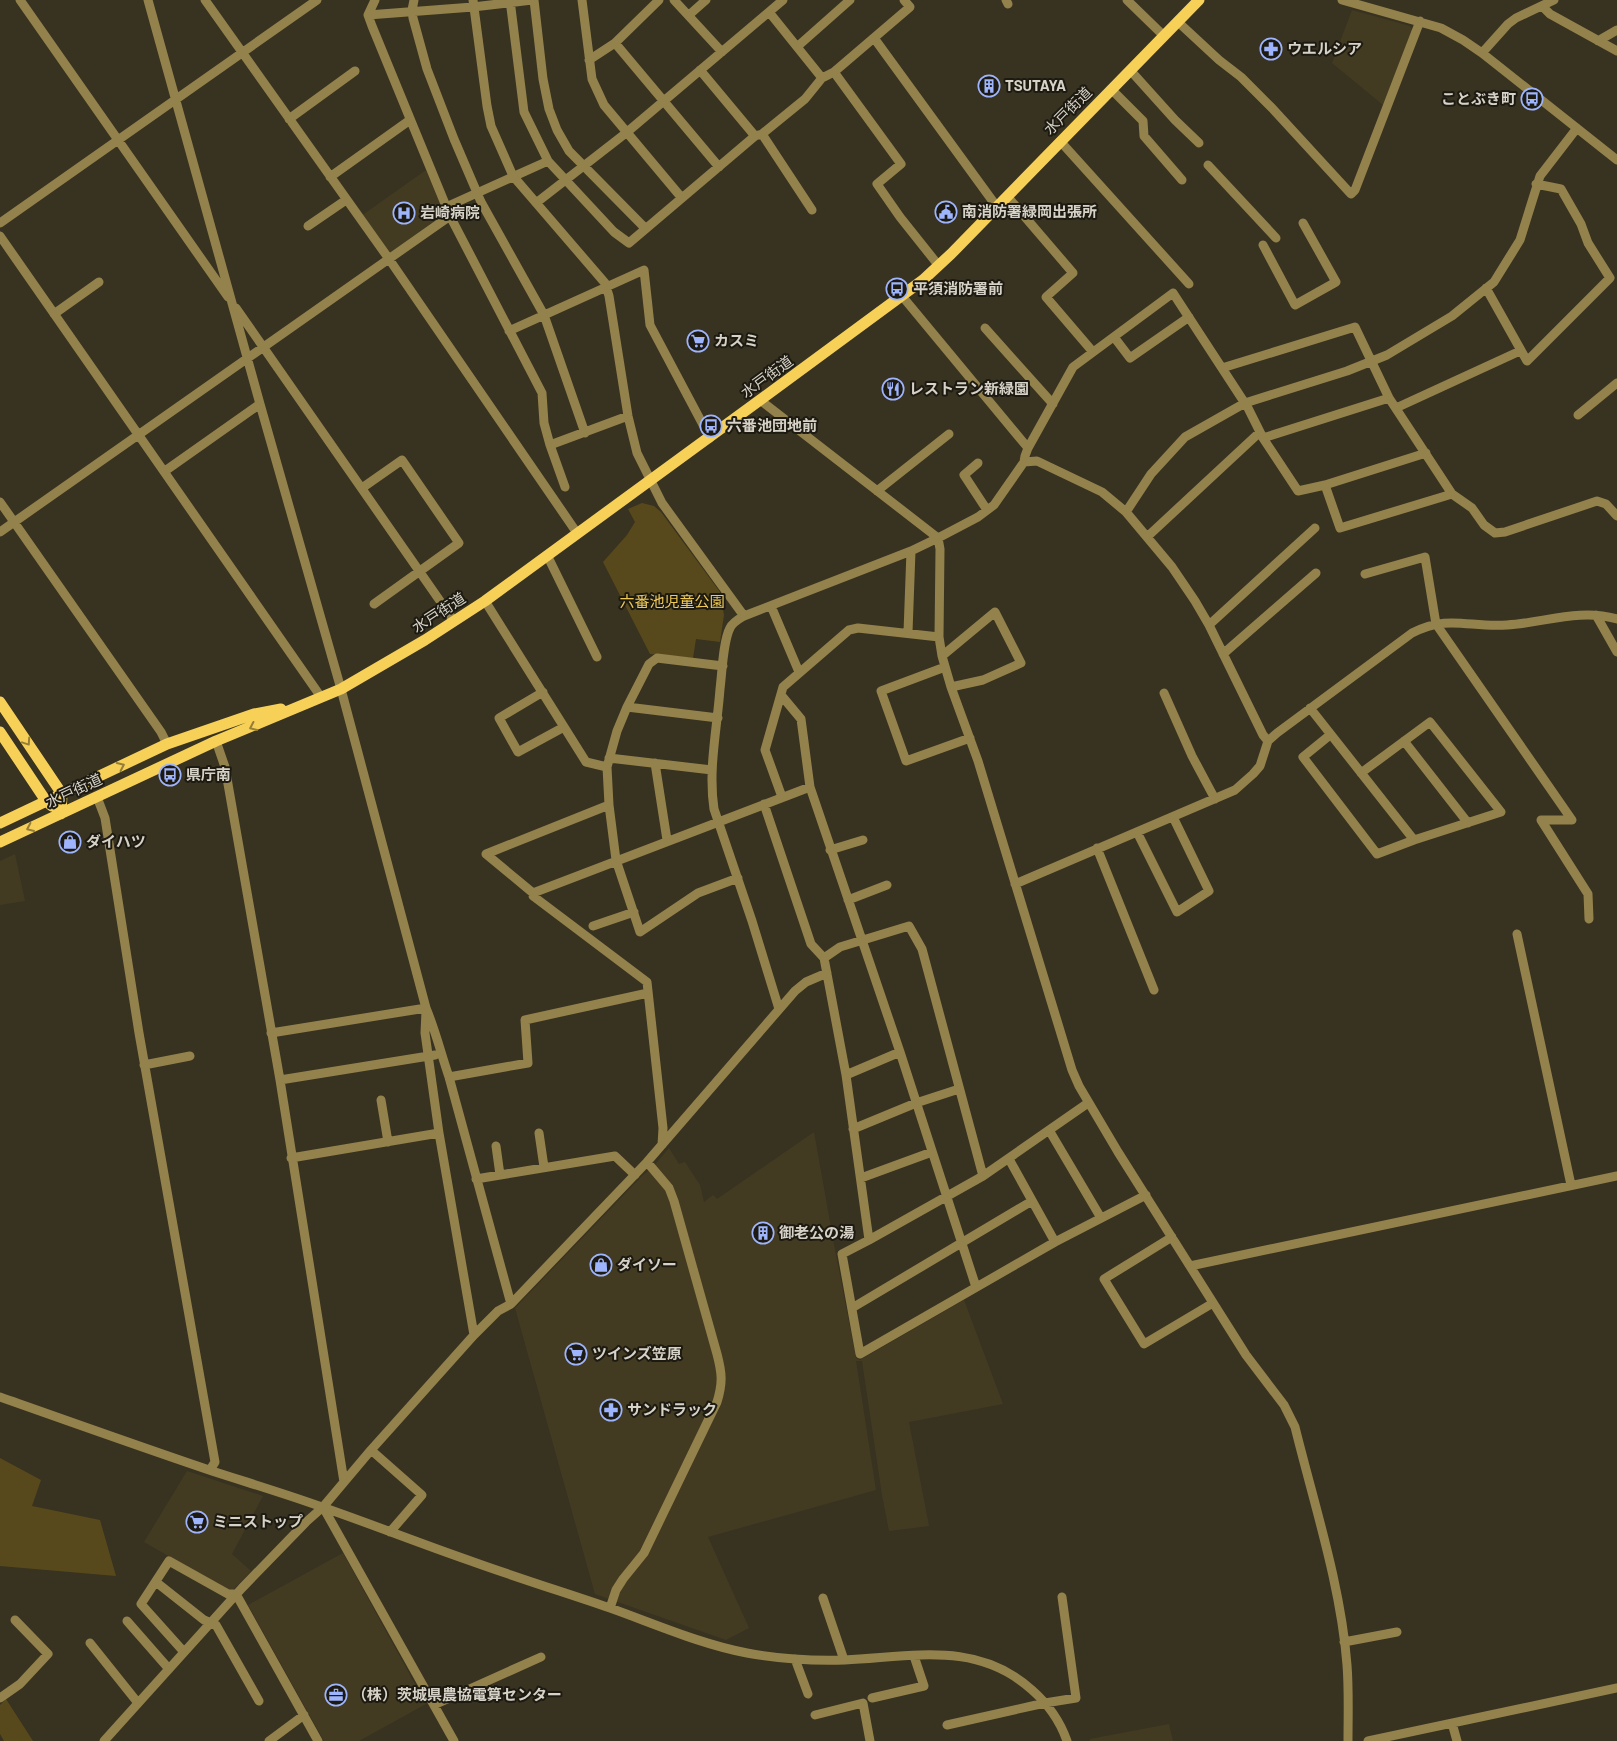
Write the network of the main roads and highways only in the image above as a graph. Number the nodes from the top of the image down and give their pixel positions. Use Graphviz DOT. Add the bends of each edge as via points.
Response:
graph roads {
  1 [pos="1199,0"];
  2 [pos="0,702"];
  3 [pos="298,706"];
  4 [pos="0,732"];
  5 [pos="62,794"];
  6 [pos="46,801"];
  7 [pos="61,814"];
  8 [pos="0,823"];
  9 [pos="0,842"];
  1 -- 3 [label="main road, 水戸街道" via="938,266 902,296 485,601 394,660 341,689"];
  2 -- 5 [label="main road, one-way"];
  5 -- 3 [label="main road, 水戸街道, one-way" via="167,744 254,714"];
  3 -- 7 [label="main road, 水戸街道, one-way"];
  4 -- 6 [label="main road"];
  5 -- 6 [label="main road, 水戸街道"];
  5 -- 7 [label="main road"];
  6 -- 7 [label="main road"];
  6 -- 8 [label="main road, 水戸街道"];
  7 -- 9 [label="main road, 水戸街道, one-way"];
}
